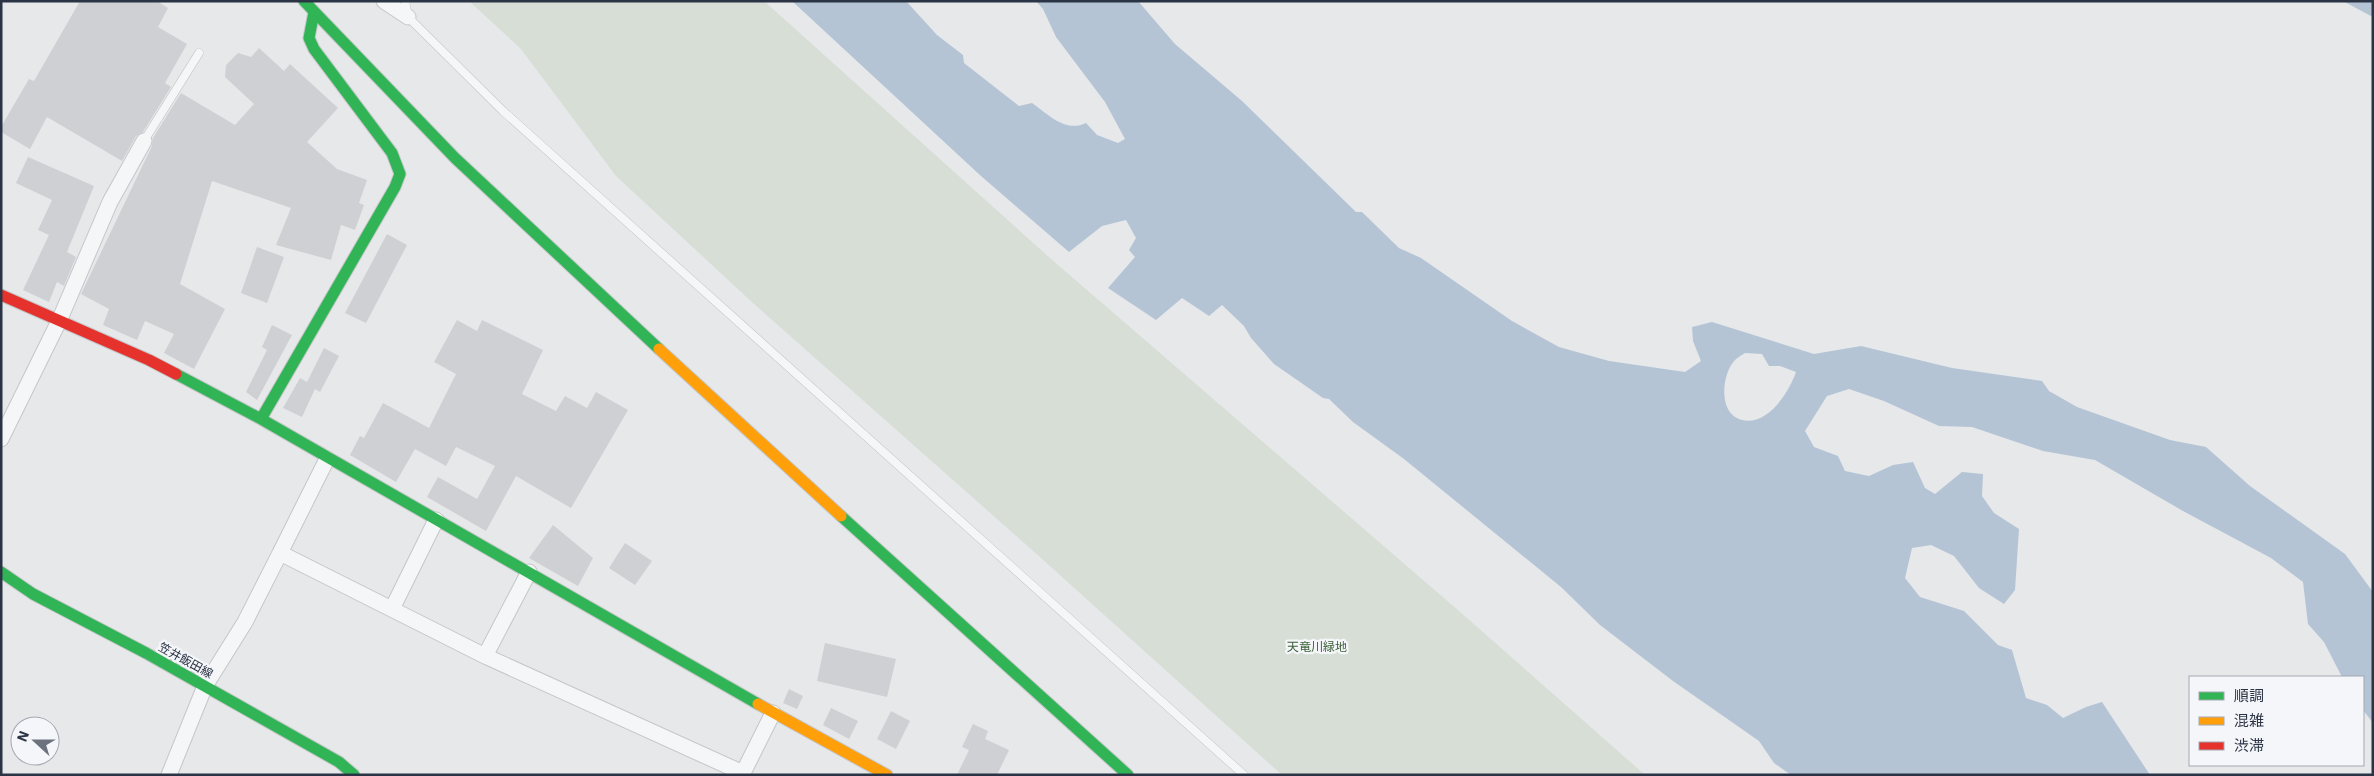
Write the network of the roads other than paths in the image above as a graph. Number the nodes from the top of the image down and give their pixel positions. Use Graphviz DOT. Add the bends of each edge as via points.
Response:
graph roads {
  1 [pos="304,1"];
  2 [pos="384,1"];
  3 [pos="405,1"];
  4 [pos="314,12"];
  5 [pos="408,17"];
  6 [pos="198,52"];
  7 [pos="144,141"];
  8 [pos="1,295"];
  9 [pos="59,321"];
  10 [pos="261,419"];
  11 [pos="1,439"];
  12 [pos="328,459"];
  13 [pos="436,520"];
  14 [pos="280,553"];
  15 [pos="1,572"];
  16 [pos="529,572"];
  17 [pos="392,609"];
  18 [pos="485,656"];
  19 [pos="205,686"];
  20 [pos="773,713"];
  21 [pos="169,775"];
  22 [pos="354,775"];
  23 [pos="887,775"];
  24 [pos="1128,775"];
  25 [pos="1244,775"];
  1 -- 4 [label="street"];
  2 -- 5 [label="street"];
  3 -- 5 [label="lane"];
  4 -- 10 [label="street" via="310,38 314,49 392,153 400,174"];
  4 -- 24 [label="street" via="455,158 766,449"];
  5 -- 25 [label="lane" via="503,111"];
  6 -- 7 [label="lane"];
  7 -- 9 [label="street" via="110,202"];
  8 -- 9 [label="street"];
  9 -- 10 [label="street" via="149,360"];
  9 -- 11 [label="street"];
  10 -- 12 [label="street"];
  12 -- 13 [label="street"];
  12 -- 14 [label="street"];
  13 -- 16 [label="street"];
  13 -- 17 [label="street"];
  14 -- 17 [label="street"];
  14 -- 19 [label="street" via="245,622"];
  15 -- 19 [label="street, 笠井飯田線" via="33,594"];
  16 -- 18 [label="street"];
  16 -- 20 [label="street"];
  17 -- 18 [label="street"];
  18 -- 20 [label="street" via="743,773"];
  19 -- 21 [label="street"];
  19 -- 22 [label="street, 笠井飯田線" via="339,762"];
  20 -- 23 [label="street"];
}
